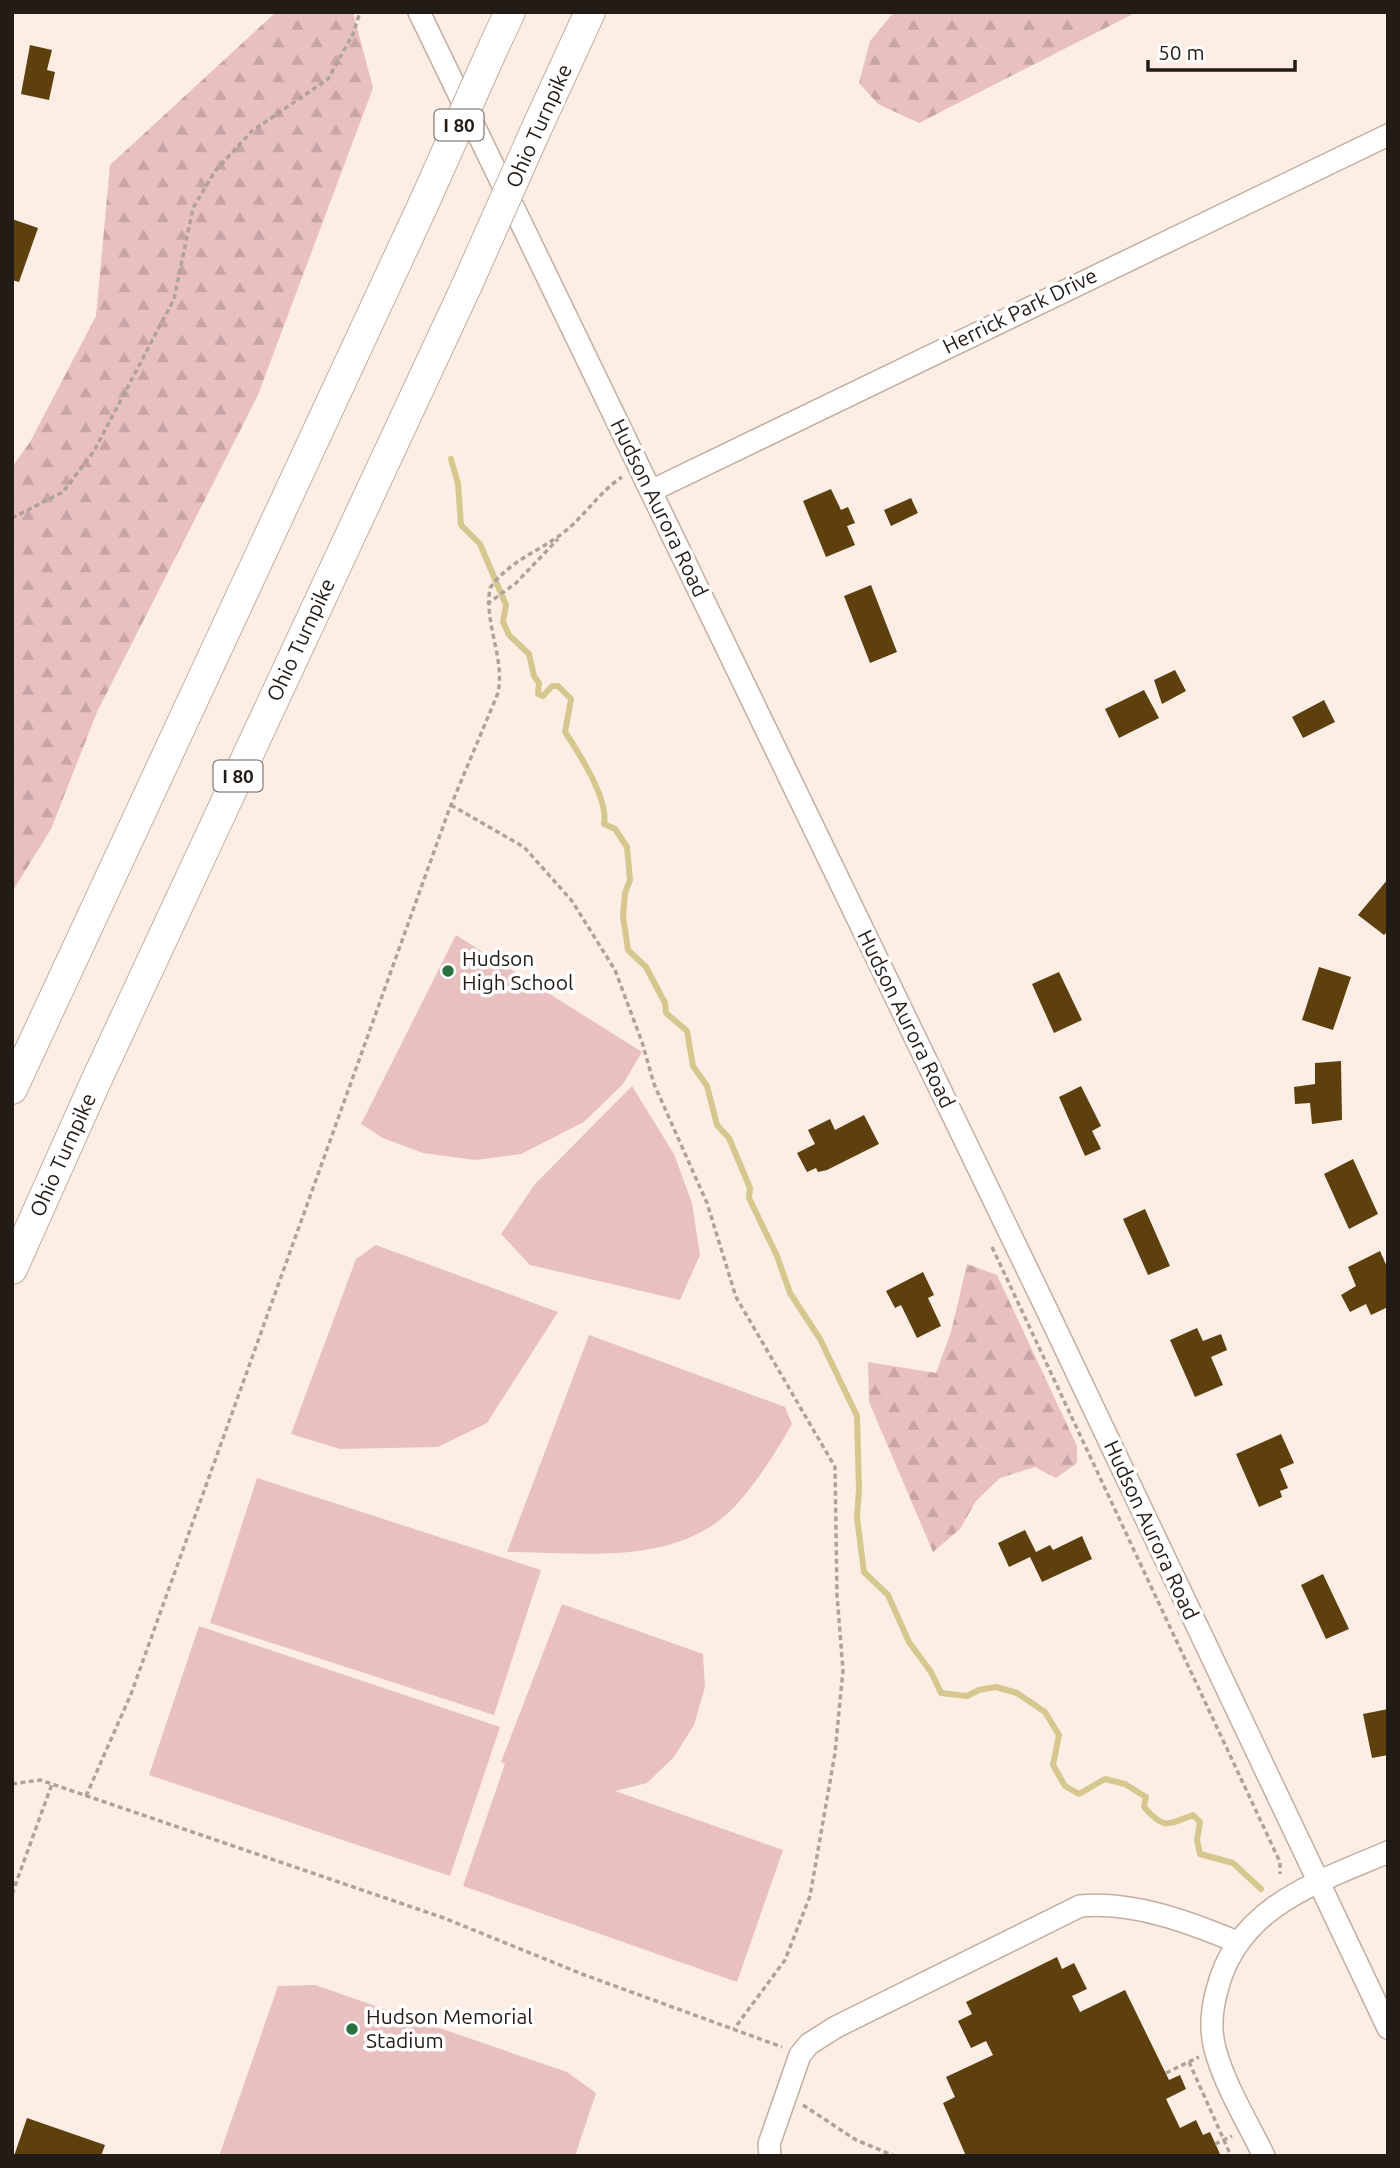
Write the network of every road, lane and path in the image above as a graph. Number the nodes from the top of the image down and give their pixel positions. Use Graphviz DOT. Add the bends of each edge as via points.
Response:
graph roads {
  1 [pos="360,12"];
  2 [pos="419,12"];
  3 [pos="510,12"];
  4 [pos="590,12"];
  5 [pos="1388,135"];
  6 [pos="616,465"];
  7 [pos="622,477"];
  8 [pos="627,488"];
  9 [pos="653,490"];
  10 [pos="12,519"];
  11 [pos="564,532"];
  12 [pos="487,604"];
  13 [pos="451,805"];
  14 [pos="12,1089"];
  15 [pos="990,1243"];
  16 [pos="12,1269"];
  17 [pos="12,1784"];
  18 [pos="52,1784"];
  19 [pos="86,1796"];
  20 [pos="1388,1852"];
  21 [pos="1280,1874"];
  22 [pos="1318,1883"];
  23 [pos="12,1894"];
  24 [pos="1237,1942"];
  25 [pos="1388,2028"];
  26 [pos="734,2029"];
  27 [pos="800,2055"];
  28 [pos="1200,2056"];
  29 [pos="1189,2062"];
  30 [pos="1166,2073"];
  31 [pos="785,2097"];
  32 [pos="1235,2135"];
  33 [pos="1223,2140"];
  34 [pos="1215,2144"];
  35 [pos="770,2156"];
  36 [pos="895,2156"];
  37 [pos="1231,2156"];
  38 [pos="1264,2156"];
  1 -- 10 [label="path" via="348,46 328,79 253,131 215,171 193,208 174,299 94,451 63,492"];
  2 -- 9 [label="street, Hudson Aurora Road"];
  3 -- 14 [label="highway, I 80, bridge"];
  4 -- 16 [label="highway, Ohio Turnpike / I 80, bridge"];
  5 -- 9 [label="street, Herrick Park Drive"];
  6 -- 7 [label="path"];
  7 -- 8 [label="path"];
  7 -- 11 [label="path"];
  9 -- 22 [label="street, Hudson Aurora Road"];
  11 -- 12 [label="path" via="516,583"];
  11 -- 12 [label="path" via="499,576 490,588"];
  12 -- 13 [label="path" via="502,674"];
  13 -- 19 [label="path" via="131,1693"];
  13 -- 26 [label="path" via="524,847 572,901 615,970 654,1084 707,1203 736,1297 835,1467 843,1670 835,1753 810,1896 785,1960"];
  15 -- 21 [label="path" via="1280,1862"];
  17 -- 18 [label="path" via="40,1780"];
  18 -- 19 [label="path"];
  18 -- 23 [label="path"];
  19 -- 26 [label="path" via="444,1918"];
  20 -- 22 [label="street"];
  22 -- 24 [label="street" via="1280,1902"];
  22 -- 25 [label="street, Hudson Aurora Road"];
  24 -- 27 [label="street" via="1132,1908 1080,1906 836,2027"];
  24 -- 38 [label="street" via="1221,1974 1212,2010 1214,2047"];
  26 -- 27 [label="path"];
  27 -- 31 [label="street"];
  28 -- 29 [label="path"];
  29 -- 30 [label="path"];
  29 -- 33 [label="path"];
  31 -- 35 [label="street" via="769,2144"];
  31 -- 36 [label="path" via="856,2140"];
  32 -- 33 [label="path"];
  33 -- 34 [label="path"];
  33 -- 37 [label="path"];
}
